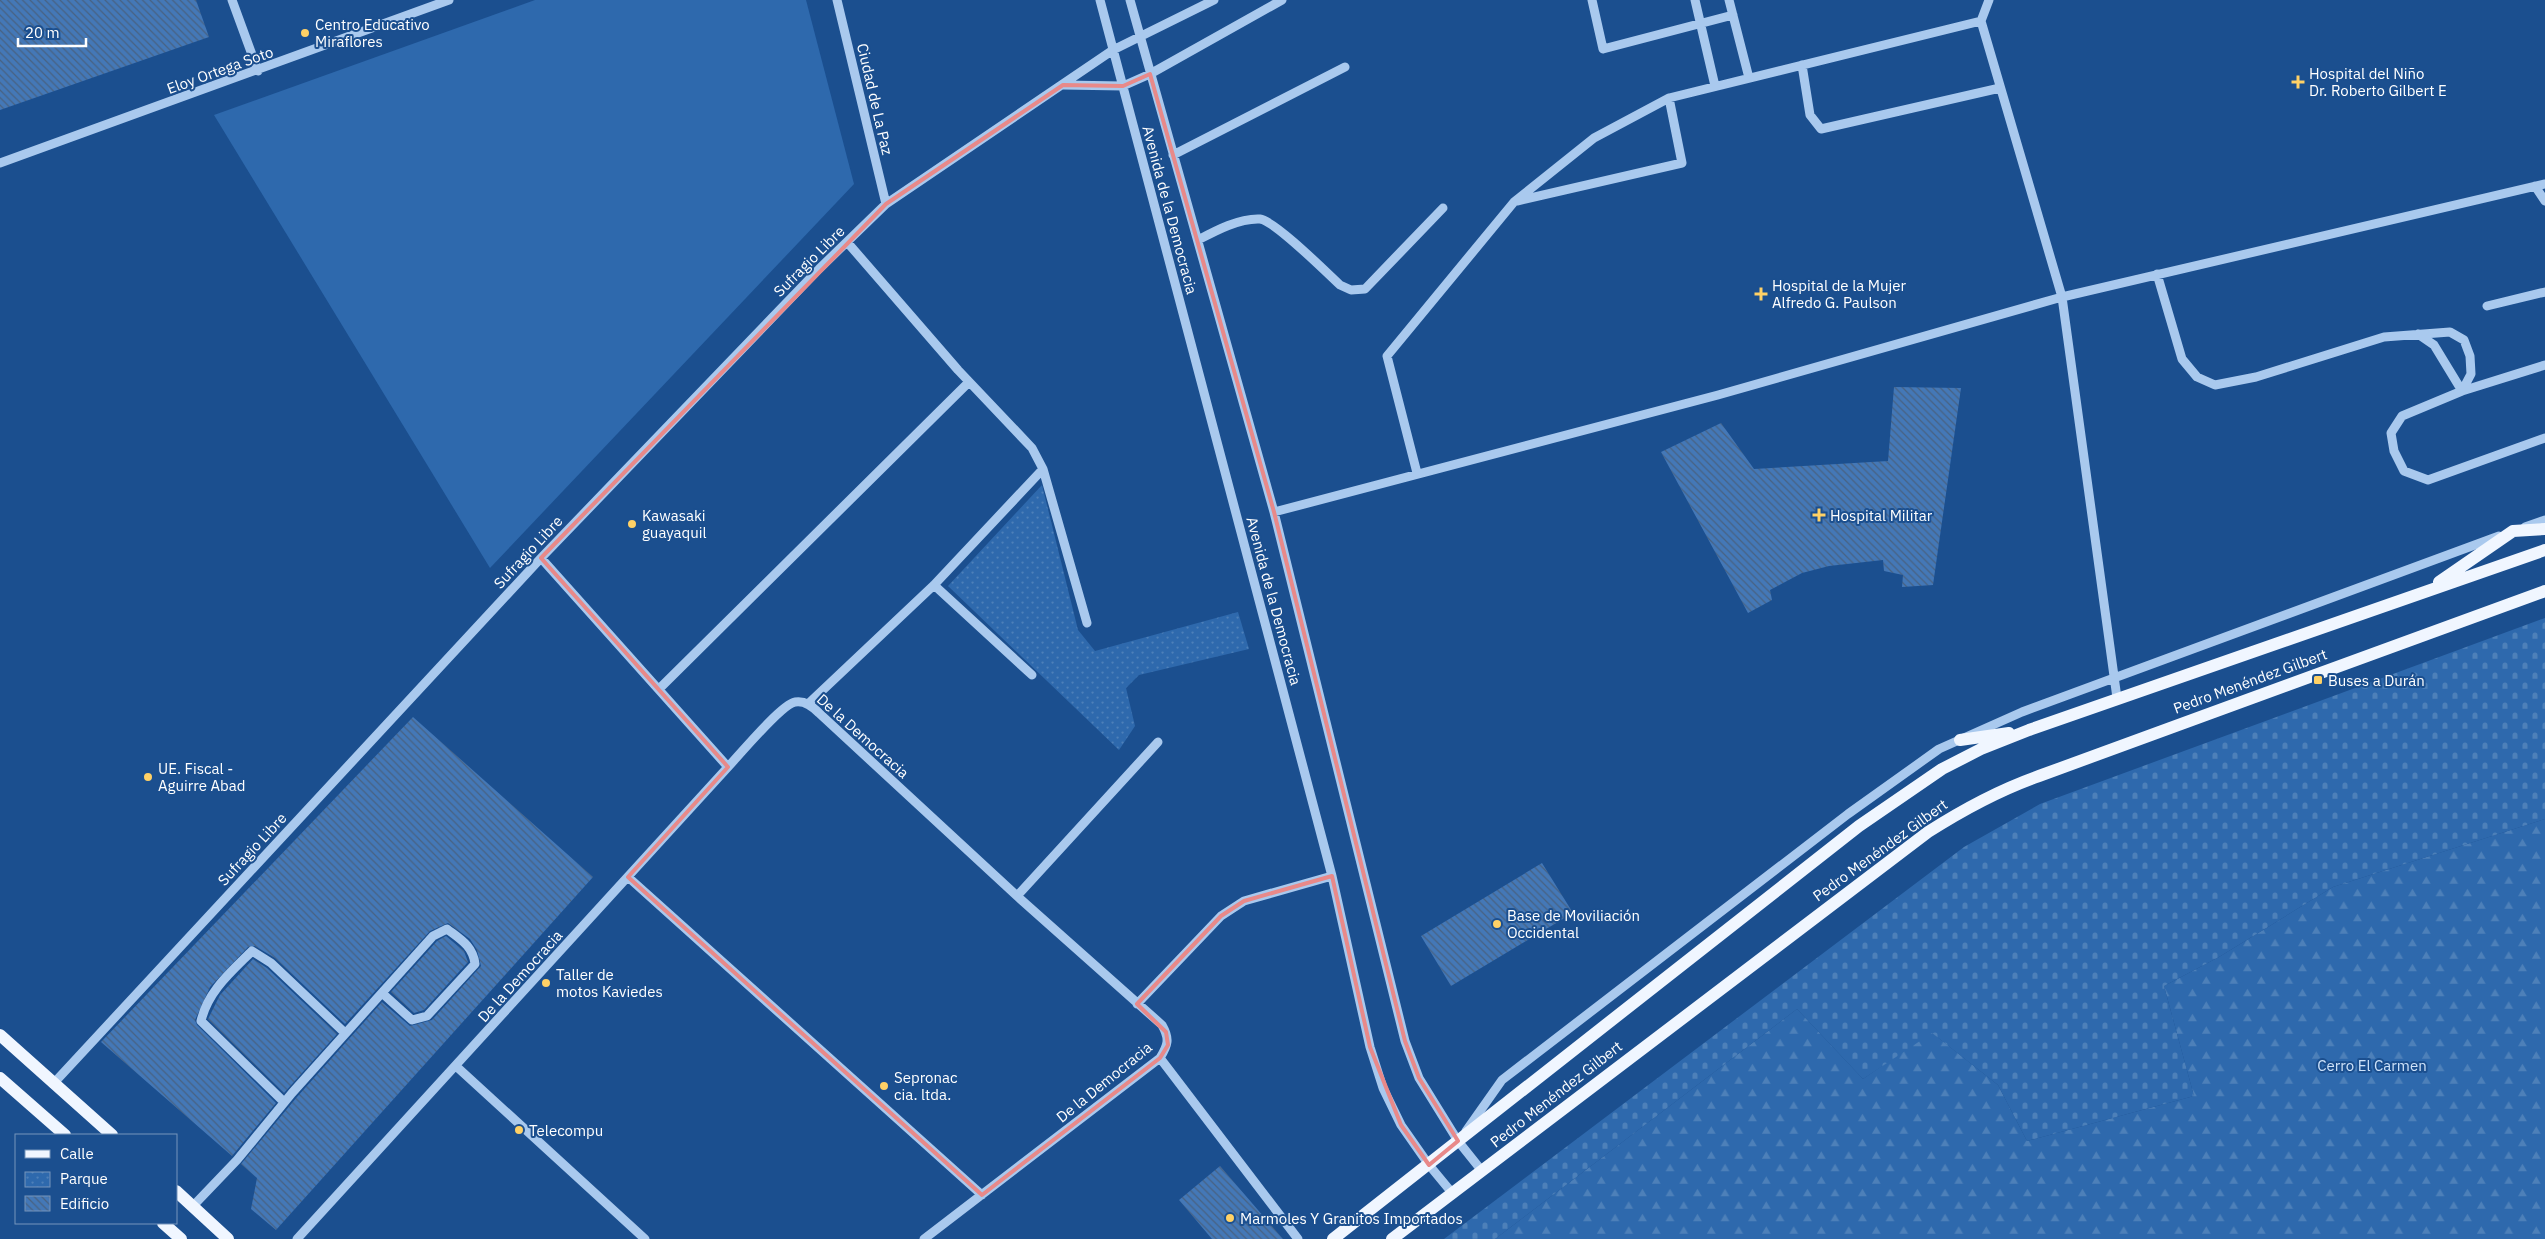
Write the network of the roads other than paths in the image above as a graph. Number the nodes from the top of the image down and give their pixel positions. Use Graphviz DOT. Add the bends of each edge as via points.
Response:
graph roads {
  1 [pos="232,0"];
  2 [pos="449,0"];
  3 [pos="837,0"];
  4 [pos="1100,0"];
  5 [pos="1130,0"];
  6 [pos="1214,0"];
  7 [pos="1282,0"];
  8 [pos="1592,0"];
  9 [pos="1695,0"];
  10 [pos="1729,0"];
  11 [pos="1990,0"];
  12 [pos="1733,15"];
  13 [pos="1981,21"];
  14 [pos="1701,24"];
  15 [pos="1140,39"];
  16 [pos="1113,50"];
  17 [pos="1802,65"];
  18 [pos="1345,68"];
  19 [pos="258,71"];
  20 [pos="1150,74"];
  21 [pos="1748,78"];
  22 [pos="1063,85"];
  23 [pos="1123,86"];
  24 [pos="1715,86"];
  25 [pos="2000,88"];
  26 [pos="1669,98"];
  27 [pos="1174,155"];
  28 [pos="0,163"];
  29 [pos="2545,184"];
  30 [pos="2535,186"];
  31 [pos="2545,201"];
  32 [pos="1514,202"];
  33 [pos="886,204"];
  34 [pos="1443,208"];
  35 [pos="1198,240"];
  36 [pos="847,242"];
  37 [pos="2158,274"];
  38 [pos="2545,292"];
  39 [pos="2062,297"];
  40 [pos="2486,306"];
  41 [pos="2418,334"];
  42 [pos="2545,364"];
  43 [pos="969,382"];
  44 [pos="2462,391"];
  45 [pos="2545,438"];
  46 [pos="1043,468"];
  47 [pos="1417,473"];
  48 [pos="1274,512"];
  49 [pos="2545,520"];
  50 [pos="2545,529"];
  51 [pos="2512,531"];
  52 [pos="2545,550"];
  53 [pos="541,558"];
  54 [pos="934,585"];
  55 [pos="2426,591"];
  56 [pos="2545,591"];
  57 [pos="1087,623"];
  58 [pos="1032,675"];
  59 [pos="2115,678"];
  60 [pos="659,689"];
  61 [pos="2117,698"];
  62 [pos="808,704"];
  63 [pos="2029,730"];
  64 [pos="1960,740"];
  65 [pos="1158,742"];
  66 [pos="728,767"];
  67 [pos="1332,876"];
  68 [pos="628,877"];
  69 [pos="1017,896"];
  70 [pos="382,993"];
  71 [pos="1137,1004"];
  72 [pos="346,1033"];
  73 [pos="0,1035"];
  74 [pos="1160,1058"];
  75 [pos="457,1067"];
  76 [pos="0,1078"];
  77 [pos="53,1084"];
  78 [pos="284,1102"];
  79 [pos="63,1134"];
  80 [pos="111,1134"];
  81 [pos="1458,1141"];
  82 [pos="1429,1165"];
  83 [pos="1482,1172"];
  84 [pos="178,1193"];
  85 [pos="1453,1194"];
  86 [pos="982,1195"];
  87 [pos="193,1206"];
  88 [pos="164,1224"];
  89 [pos="181,1239"];
  90 [pos="228,1239"];
  91 [pos="298,1239"];
  92 [pos="645,1239"];
  93 [pos="924,1239"];
  94 [pos="1298,1239"];
  95 [pos="1333,1239"];
  96 [pos="1392,1239"];
  1 -- 19 [label="street"];
  2 -- 19 [label="street, Eloy Ortega Soto"];
  3 -- 33 [label="street, Ciudad de La Paz"];
  4 -- 16 [label="street, Avenida de la Democracia"];
  5 -- 15 [label="street"];
  6 -- 15 [label="street, Sufragio Libre"];
  7 -- 20 [label="street"];
  8 -- 14 [label="street" via="1603,49"];
  9 -- 14 [label="street"];
  10 -- 12 [label="street"];
  11 -- 13 [label="street"];
  12 -- 14 [label="street"];
  12 -- 21 [label="street"];
  13 -- 17 [label="street"];
  13 -- 25 [label="street"];
  14 -- 24 [label="street"];
  15 -- 16 [label="street, Sufragio Libre"];
  15 -- 20 [label="street, Avenida de la Democracia"];
  16 -- 22 [label="street, Sufragio Libre"];
  16 -- 23 [label="street, Avenida de la Democracia"];
  17 -- 21 [label="street"];
  17 -- 25 [label="street" via="1810,115 1821,129"];
  18 -- 27 [label="street"];
  19 -- 28 [label="street, Eloy Ortega Soto"];
  20 -- 23 [label="street"];
  20 -- 27 [label="street, Avenida de la Democracia"];
  21 -- 24 [label="street"];
  22 -- 23 [label="street"];
  22 -- 33 [label="street, Sufragio Libre"];
  23 -- 67 [label="street, Avenida de la Democracia"];
  24 -- 26 [label="street"];
  25 -- 39 [label="street"];
  26 -- 32 [label="street" via="1594,138"];
  26 -- 32 [label="street" via="1682,163"];
  27 -- 35 [label="street, Avenida de la Democracia"];
  29 -- 30 [label="street"];
  30 -- 31 [label="street"];
  30 -- 37 [label="street"];
  32 -- 47 [label="street" via="1387,356"];
  33 -- 36 [label="street, Sufragio Libre"];
  34 -- 35 [label="street" via="1365,289 1351,290 1340,285 1278,229 1260,219 1235,224"];
  35 -- 48 [label="street, Avenida de la Democracia"];
  36 -- 43 [label="street"];
  36 -- 53 [label="street, Sufragio Libre"];
  37 -- 39 [label="street"];
  37 -- 41 [label="street" via="2182,360 2197,377 2215,385 2256,377 2384,337"];
  38 -- 40 [label="street"];
  39 -- 47 [label="street" via="1718,395"];
  39 -- 59 [label="street"];
  41 -- 44 [label="street" via="2434,345"];
  41 -- 44 [label="street" via="2450,332 2464,340 2472,374"];
  42 -- 44 [label="street"];
  43 -- 46 [label="street" via="1032,448"];
  43 -- 60 [label="street"];
  44 -- 45 [label="street" via="2402,416 2390,433 2404,471 2428,480"];
  46 -- 54 [label="street"];
  46 -- 57 [label="street"];
  47 -- 48 [label="street"];
  48 -- 81 [label="street, Avenida de la Democracia" via="1405,1041 1419,1078"];
  49 -- 51 [label="street, Pedro Menéndez Gilbert"];
  50 -- 51 [label="main road"];
  51 -- 55 [label="main road"];
  51 -- 59 [label="street, Pedro Menéndez Gilbert"];
  52 -- 55 [label="main road, Pedro Menéndez Gilbert"];
  53 -- 60 [label="street"];
  53 -- 77 [label="street, Sufragio Libre"];
  54 -- 58 [label="street"];
  54 -- 62 [label="street"];
  55 -- 61 [label="main road, Pedro Menéndez Gilbert"];
  56 -- 83 [label="main road, Pedro Menéndez Gilbert" via="2024,781 1967,807 1928,832"];
  59 -- 61 [label="street"];
  59 -- 64 [label="street, Pedro Menéndez Gilbert" via="2022,712"];
  60 -- 66 [label="street"];
  61 -- 63 [label="main road, Pedro Menéndez Gilbert"];
  62 -- 66 [label="street, De la Democracia" via="795,702 784,708"];
  62 -- 69 [label="street, De la Democracia"];
  63 -- 64 [label="main road"];
  63 -- 81 [label="main road, Pedro Menéndez Gilbert" via="1950,765 1902,795"];
  64 -- 81 [label="street, Pedro Menéndez Gilbert" via="1939,749 1885,786 1502,1080"];
  65 -- 69 [label="street"];
  66 -- 68 [label="street, De la Democracia"];
  67 -- 71 [label="street" via="1244,901 1221,916"];
  67 -- 82 [label="street, Avenida de la Democracia" via="1380,1080 1401,1124"];
  68 -- 75 [label="street, De la Democracia"];
  68 -- 86 [label="street"];
  69 -- 71 [label="street, De la Democracia"];
  70 -- 70 [label="street" via="433,936 447,929 474,954 475,964 427,1016 412,1020"];
  70 -- 72 [label="street"];
  71 -- 74 [label="street, De la Democracia" via="1166,1032 1168,1045"];
  72 -- 78 [label="street"];
  72 -- 78 [label="street" via="271,963 252,951 224,979 204,1006 201,1021"];
  73 -- 77 [label="main road"];
  74 -- 86 [label="street, De la Democracia"];
  74 -- 94 [label="street"];
  75 -- 91 [label="street, De la Democracia"];
  75 -- 92 [label="street"];
  76 -- 79 [label="main road"];
  77 -- 80 [label="main road"];
  78 -- 87 [label="street" via="237,1160"];
  81 -- 82 [label="main road, Pedro Menéndez Gilbert"];
  81 -- 83 [label="street, Avenida de la Democracia"];
  82 -- 85 [label="street, Avenida de la Democracia"];
  82 -- 95 [label="main road, Pedro Menéndez Gilbert"];
  83 -- 85 [label="main road, Pedro Menéndez Gilbert"];
  84 -- 87 [label="main road"];
  85 -- 96 [label="main road, Pedro Menéndez Gilbert"];
  86 -- 93 [label="street, De la Democracia"];
  87 -- 90 [label="main road"];
  88 -- 89 [label="main road"];
}
